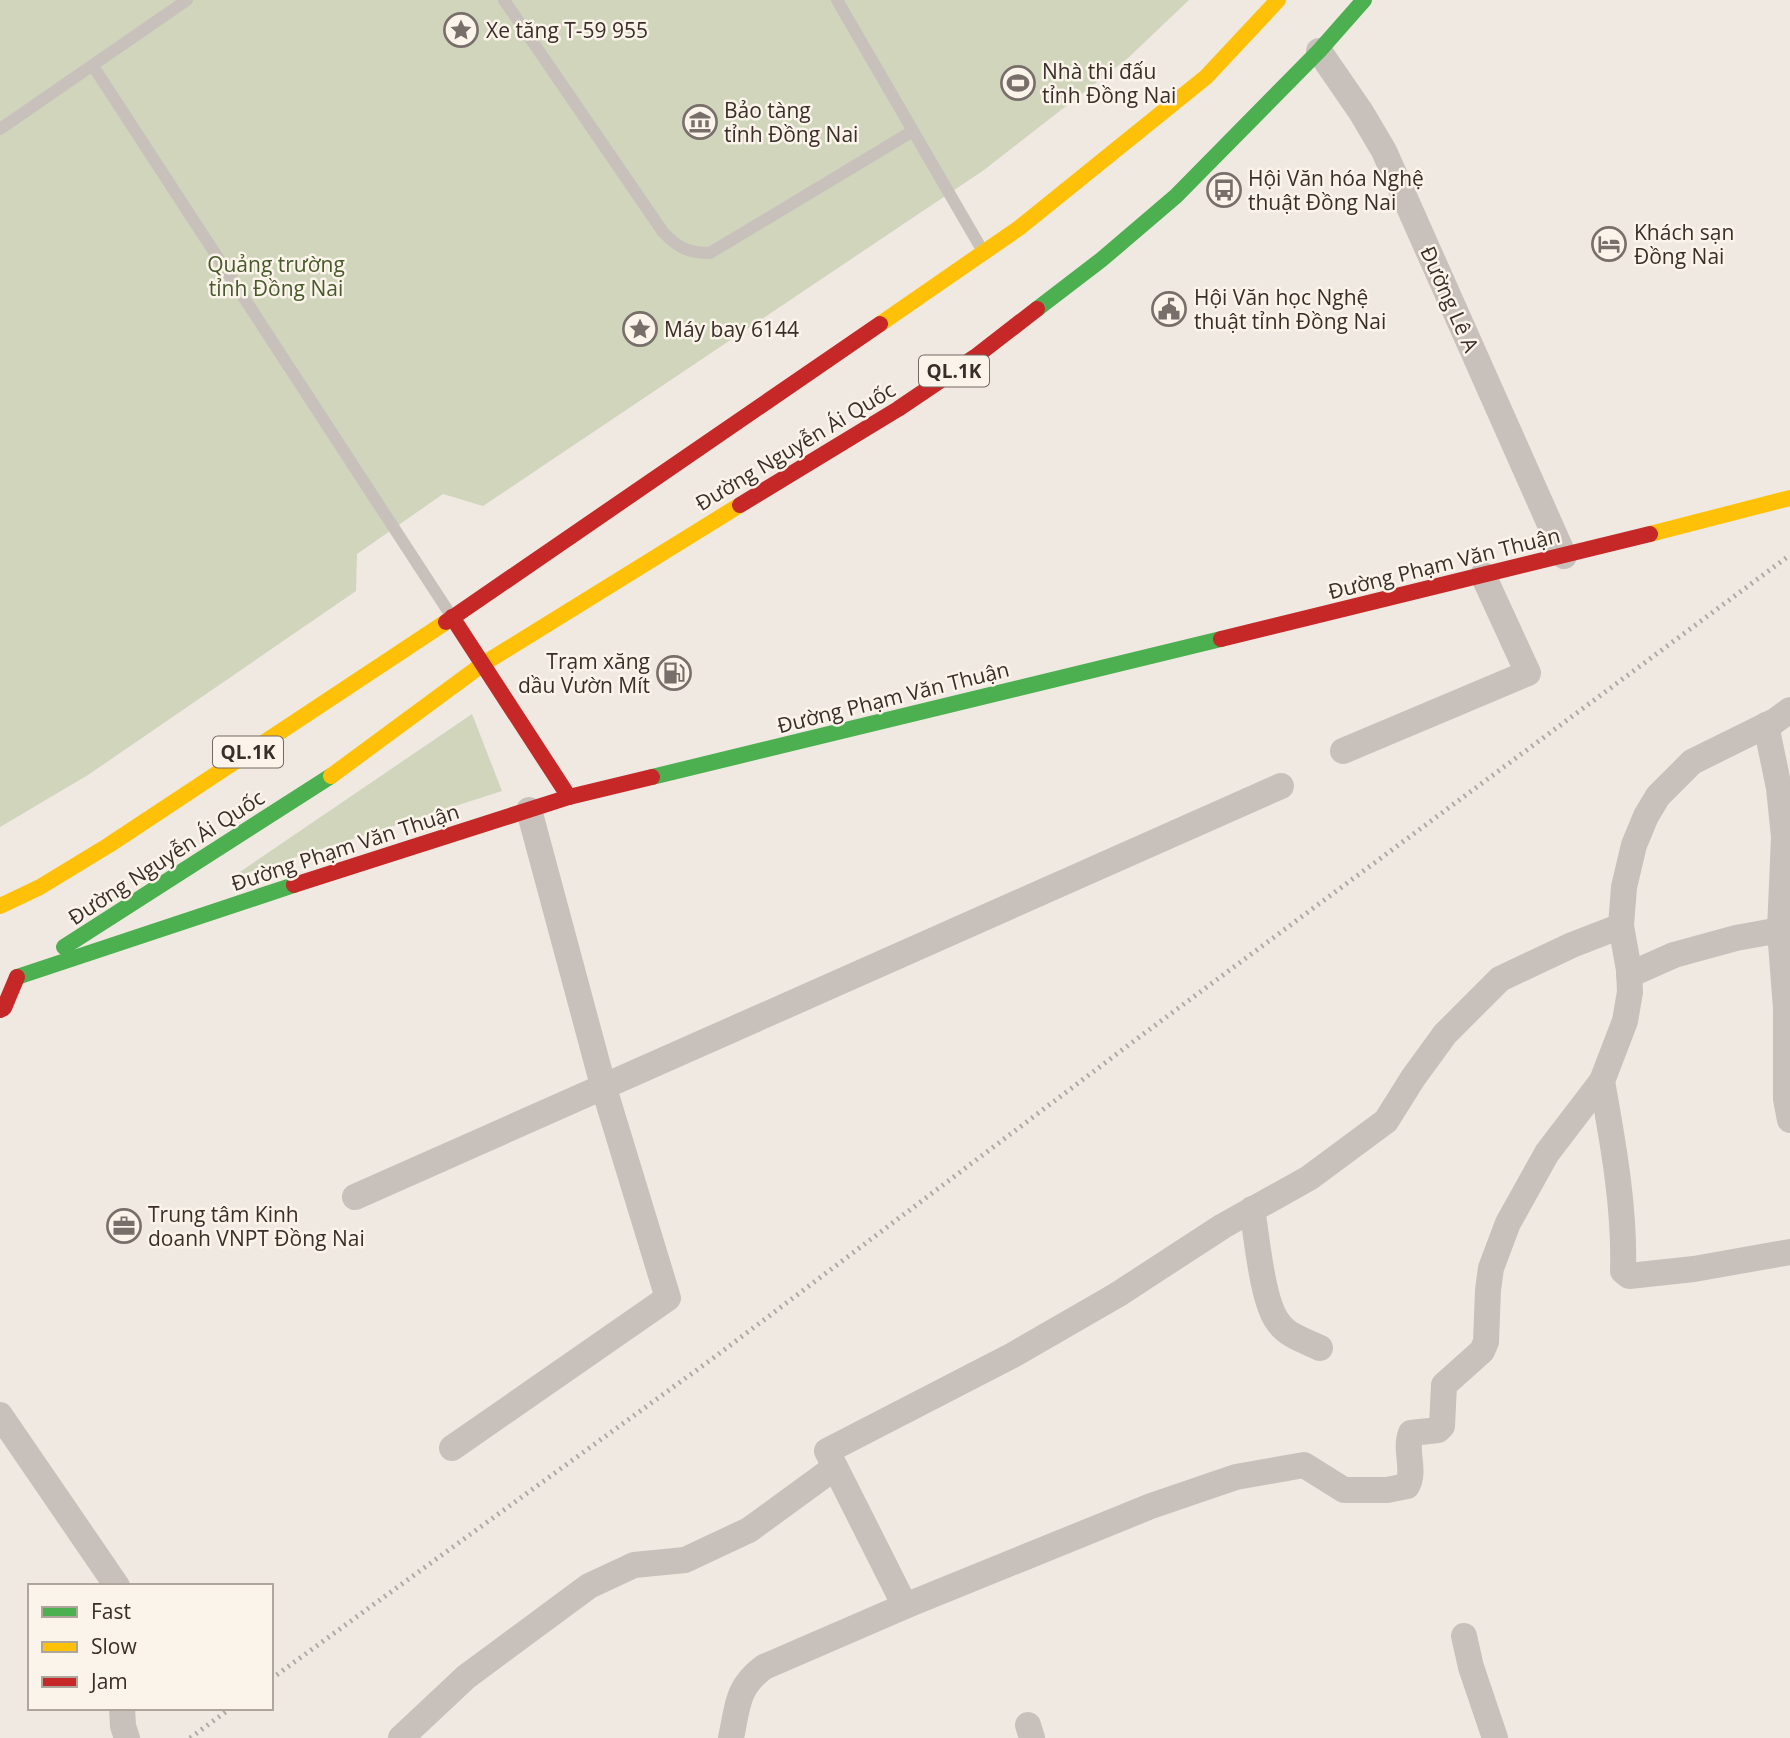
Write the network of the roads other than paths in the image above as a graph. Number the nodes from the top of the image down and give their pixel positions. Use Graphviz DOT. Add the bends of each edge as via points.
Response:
graph roads {
  1 [pos="187,0"];
  2 [pos="504,0"];
  3 [pos="837,0"];
  4 [pos="1278,0"];
  5 [pos="1364,0"];
  6 [pos="1319,51"];
  7 [pos="93,66"];
  8 [pos="0,130"];
  9 [pos="912,131"];
  10 [pos="984,253"];
  11 [pos="1790,498"];
  12 [pos="1564,556"];
  13 [pos="1483,575"];
  14 [pos="493,591"];
  15 [pos="452,617"];
  16 [pos="460,650"];
  17 [pos="483,664"];
  18 [pos="438,696"];
  19 [pos="1790,710"];
  20 [pos="1766,725"];
  21 [pos="1343,751"];
  22 [pos="1281,786"];
  23 [pos="569,797"];
  24 [pos="529,810"];
  25 [pos="0,906"];
  26 [pos="1621,926"];
  27 [pos="1780,930"];
  28 [pos="1629,975"];
  29 [pos="17,977"];
  30 [pos="0,982"];
  31 [pos="0,1010"];
  32 [pos="1788,1042"];
  33 [pos="1602,1081"];
  34 [pos="603,1086"];
  35 [pos="1790,1121"];
  36 [pos="355,1197"];
  37 [pos="1252,1209"];
  38 [pos="1790,1252"];
  39 [pos="1320,1348"];
  40 [pos="0,1415"];
  41 [pos="452,1448"];
  42 [pos="834,1468"];
  43 [pos="116,1584"];
  44 [pos="905,1606"];
  45 [pos="1464,1636"];
  46 [pos="122,1710"];
  47 [pos="127,1738"];
  48 [pos="401,1738"];
  49 [pos="731,1738"];
  50 [pos="1495,1738"];
  1 -- 7 [label="lane"];
  2 -- 9 [label="lane" via="663,232 688,251 710,253"];
  3 -- 9 [label="lane"];
  4 -- 10 [label="main road, Đường Nguyễn Ái Quốc / QL.1K" via="1206,77"];
  5 -- 6 [label="main road, Đường Nguyễn Ái Quốc / QL.1K"];
  6 -- 12 [label="street, Đường Lê A" via="1384,152"];
  6 -- 17 [label="main road, Đường Nguyễn Ái Quốc / QL.1K" via="1176,196 975,357"];
  7 -- 8 [label="lane"];
  7 -- 15 [label="lane"];
  9 -- 10 [label="lane"];
  10 -- 14 [label="main road, Đường Nguyễn Ái Quốc / QL.1K"];
  11 -- 12 [label="main road, Đường Phạm Văn Thuận"];
  12 -- 13 [label="main road, Đường Phạm Văn Thuận"];
  13 -- 21 [label="street" via="1528,673"];
  13 -- 23 [label="main road, Đường Phạm Văn Thuận"];
  14 -- 15 [label="main road, Đường Nguyễn Ái Quốc / QL.1K"];
  14 -- 16 [label="main road, Đường Nguyễn Ái Quốc / QL.1K"];
  15 -- 16 [label="main road"];
  15 -- 25 [label="main road, Đường Nguyễn Ái Quốc / QL.1K" via="110,845"];
  16 -- 17 [label="main road"];
  16 -- 18 [label="main road, Đường Nguyễn Ái Quốc / QL.1K"];
  17 -- 18 [label="main road, Đường Nguyễn Ái Quốc / QL.1K"];
  17 -- 23 [label="main road"];
  18 -- 29 [label="main road, Đường Nguyễn Ái Quốc / QL.1K" via="323,782"];
  19 -- 20 [label="street"];
  20 -- 26 [label="street" via="1692,762 1657,796 1634,845"];
  20 -- 27 [label="street" via="1784,837"];
  22 -- 34 [label="street"];
  23 -- 24 [label="main road, Đường Phạm Văn Thuận"];
  24 -- 29 [label="main road, Đường Phạm Văn Thuận"];
  24 -- 34 [label="street"];
  26 -- 28 [label="street"];
  26 -- 37 [label="street" via="1500,979 1445,1034 1386,1121 1309,1178"];
  27 -- 28 [label="street" via="1674,955"];
  27 -- 32 [label="street"];
  28 -- 33 [label="street" via="1626,1021"];
  29 -- 30 [label="main road, Đường Nguyễn Ái Quốc / QL.1K"];
  29 -- 31 [label="main road"];
  32 -- 35 [label="street"];
  33 -- 38 [label="street" via="1626,1274 1694,1269"];
  33 -- 44 [label="street" via="1547,1153 1508,1223 1492,1268 1486,1342 1474,1361 1444,1385 1443,1422 1438,1430 1411,1433 1407,1446 1411,1476 1405,1488 1344,1490 1304,1465 1236,1477 1151,1506"];
  34 -- 36 [label="street"];
  34 -- 41 [label="street" via="668,1298"];
  37 -- 39 [label="street" via="1273,1314 1285,1330"];
  37 -- 42 [label="street" via="1013,1355 827,1451"];
  40 -- 43 [label="street"];
  42 -- 44 [label="street"];
  42 -- 48 [label="street" via="749,1530 685,1560 634,1565 589,1586 466,1677"];
  44 -- 49 [label="street" via="764,1667 742,1689"];
  45 -- 50 [label="street"];
  46 -- 47 [label="street"];
}
